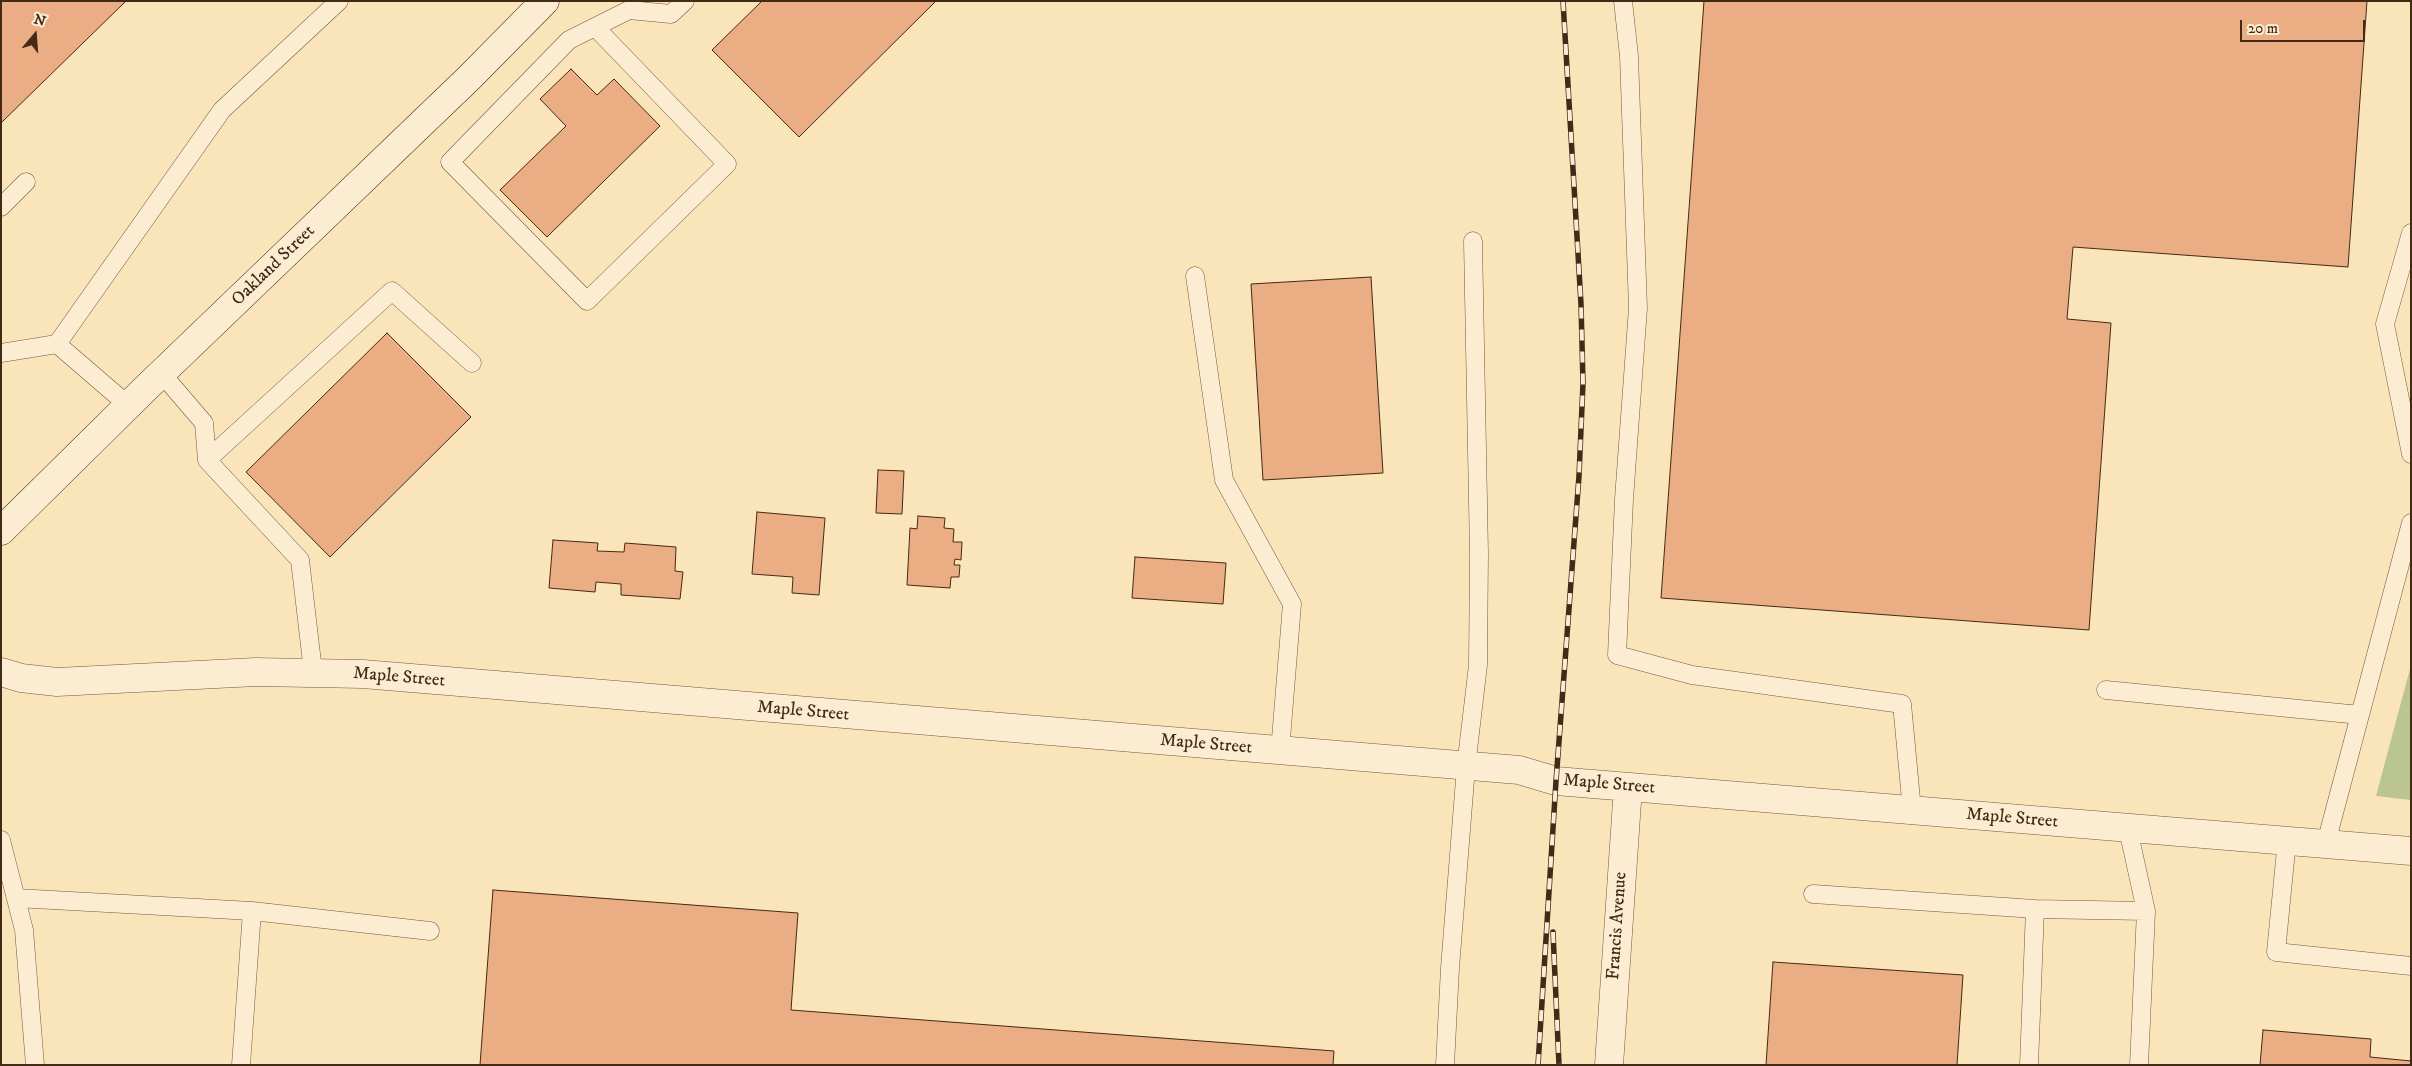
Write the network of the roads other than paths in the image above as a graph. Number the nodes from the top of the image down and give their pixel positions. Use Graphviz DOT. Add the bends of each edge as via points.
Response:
graph roads {
  1 [pos="339,1"];
  2 [pos="545,1"];
  3 [pos="684,1"];
  4 [pos="1623,1"];
  5 [pos="626,6"];
  6 [pos="595,27"];
  7 [pos="26,182"];
  8 [pos="1,208"];
  9 [pos="2411,233"];
  10 [pos="1473,241"];
  11 [pos="1195,276"];
  12 [pos="58,344"];
  13 [pos="1,354"];
  14 [pos="472,363"];
  15 [pos="162,374"];
  16 [pos="129,406"];
  17 [pos="2411,454"];
  18 [pos="207,460"];
  19 [pos="2411,523"];
  20 [pos="1,531"];
  21 [pos="313,671"];
  22 [pos="1,672"];
  23 [pos="2106,690"];
  24 [pos="2360,715"];
  25 [pos="1280,751"];
  26 [pos="1466,767"];
  27 [pos="1628,787"];
  28 [pos="1912,810"];
  29 [pos="2128,829"];
  30 [pos="1,840"];
  31 [pos="2287,840"];
  32 [pos="2326,843"];
  33 [pos="2411,851"];
  34 [pos="1813,894"];
  35 [pos="16,898"];
  36 [pos="2035,909"];
  37 [pos="252,911"];
  38 [pos="2146,912"];
  39 [pos="430,931"];
  40 [pos="2411,966"];
  41 [pos="35,1065"];
  42 [pos="241,1065"];
  43 [pos="1445,1065"];
  44 [pos="1609,1065"];
  45 [pos="2029,1065"];
  46 [pos="2139,1065"];
  1 -- 12 [label="lane" via="222,110"];
  2 -- 15 [label="street, Oakland Street"];
  3 -- 5 [label="lane" via="671,14"];
  4 -- 28 [label="lane" via="1629,56 1638,308 1617,655 1692,674 1902,704"];
  5 -- 6 [label="lane"];
  6 -- 6 [label="lane" via="569,40 450,162 586,301 727,164"];
  7 -- 8 [label="lane"];
  9 -- 17 [label="lane" via="2385,324"];
  10 -- 26 [label="lane" via="1478,647"];
  11 -- 25 [label="lane" via="1224,480 1292,604"];
  12 -- 13 [label="lane"];
  12 -- 16 [label="lane"];
  14 -- 18 [label="lane" via="392,291"];
  15 -- 16 [label="street, Oakland Street"];
  15 -- 18 [label="lane" via="204,423"];
  16 -- 20 [label="street, Oakland Street"];
  18 -- 21 [label="lane" via="300,560"];
  19 -- 24 [label="lane"];
  21 -- 22 [label="street, Maple Street" via="57,682"];
  21 -- 25 [label="street, Maple Street"];
  23 -- 24 [label="lane"];
  24 -- 32 [label="lane"];
  25 -- 26 [label="street, Maple Street"];
  26 -- 27 [label="street, Maple Street" via="1519,770 1556,781"];
  26 -- 43 [label="lane"];
  27 -- 28 [label="street, Maple Street"];
  27 -- 44 [label="street, Francis Avenue"];
  28 -- 29 [label="street, Maple Street"];
  29 -- 31 [label="street, Maple Street"];
  29 -- 38 [label="lane"];
  30 -- 35 [label="lane"];
  31 -- 32 [label="street, Maple Street"];
  31 -- 40 [label="lane" via="2276,952"];
  32 -- 33 [label="street, Maple Street"];
  34 -- 36 [label="lane"];
  35 -- 37 [label="lane"];
  35 -- 41 [label="lane" via="24,930"];
  36 -- 38 [label="lane"];
  36 -- 45 [label="lane"];
  37 -- 39 [label="lane"];
  37 -- 42 [label="lane"];
  38 -- 46 [label="lane"];
}
